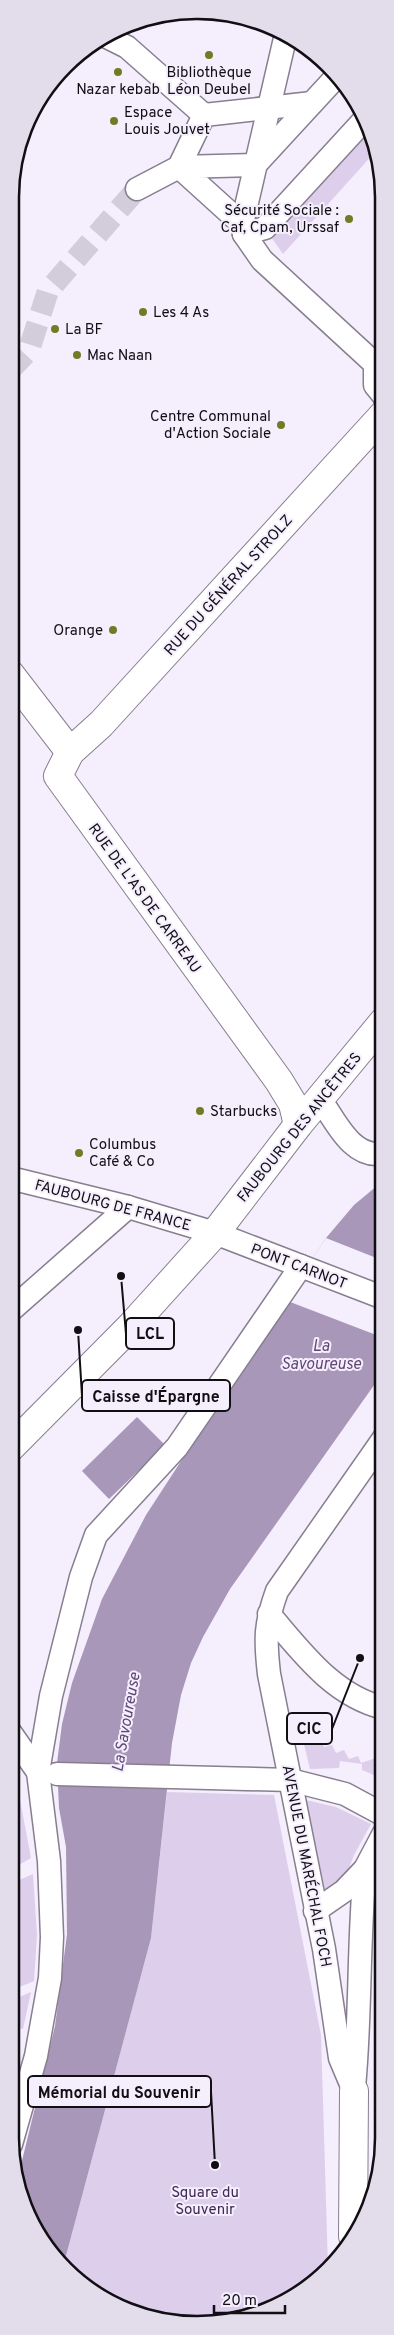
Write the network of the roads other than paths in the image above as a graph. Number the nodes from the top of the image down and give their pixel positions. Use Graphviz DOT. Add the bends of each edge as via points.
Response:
graph roads {
  1 [pos="113,40"];
  2 [pos="284,42"];
  3 [pos="332,81"];
  4 [pos="312,103"];
  5 [pos="268,108"];
  6 [pos="204,115"];
  7 [pos="360,125"];
  8 [pos="255,165"];
  9 [pos="179,167"];
  10 [pos="137,189"];
  11 [pos="243,229"];
  12 [pos="375,364"];
  13 [pos="375,364"];
  14 [pos="375,389"];
  15 [pos="375,422"];
  16 [pos="19,686"];
  17 [pos="70,752"];
  18 [pos="375,1032"];
  19 [pos="320,1099"];
  20 [pos="298,1125"];
  21 [pos="375,1153"];
  22 [pos="19,1180"];
  23 [pos="128,1208"];
  24 [pos="216,1233"];
  25 [pos="301,1266"];
  26 [pos="375,1295"];
  27 [pos="19,1303"];
  28 [pos="19,1439"];
  29 [pos="375,1451"];
  30 [pos="269,1614"];
  31 [pos="375,1704"];
  32 [pos="19,1742"];
  33 [pos="48,1773"];
  34 [pos="290,1780"];
  35 [pos="375,1810"];
  36 [pos="375,1849"];
  37 [pos="364,1869"];
  38 [pos="315,1911"];
  39 [pos="354,2091"];
  40 [pos="19,2116"];
  41 [pos="353,2224"];
  1 -- 6 [label="street" via="127,47"];
  2 -- 5 [label="street"];
  3 -- 4 [label="street"];
  4 -- 5 [label="street"];
  4 -- 8 [label="street"];
  5 -- 6 [label="street"];
  5 -- 8 [label="street"];
  6 -- 9 [label="street"];
  7 -- 11 [label="street" via="265,228"];
  8 -- 9 [label="street"];
  8 -- 11 [label="street"];
  9 -- 10 [label="street"];
  9 -- 11 [label="street"];
  11 -- 12 [label="street" via="262,260"];
  13 -- 14 [label="street"];
  15 -- 17 [label="street, RUE DU GÉNÉRAL STROLZ" via="101,724"];
  16 -- 17 [label="street"];
  17 -- 20 [label="street, RUE DE L'AS DE CARREAU" via="58,776 280,1081 293,1104"];
  18 -- 19 [label="street, FAUBOURG DES ANCÊTRES"];
  19 -- 20 [label="street, FAUBOURG DES ANCÊTRES"];
  19 -- 21 [label="street" via="350,1142"];
  20 -- 24 [label="street, FAUBOURG DES ANCÊTRES"];
  22 -- 23 [label="street, FAUBOURG DE FRANCE"];
  23 -- 24 [label="street, FAUBOURG DE FRANCE"];
  23 -- 27 [label="street"];
  24 -- 25 [label="street, PONT CARNOT"];
  24 -- 28 [label="street, FAUBOURG DES ANCÊTRES" via="132,1325"];
  25 -- 26 [label="street, PONT CARNOT"];
  25 -- 33 [label="street" via="177,1447 96,1535 81,1578 51,1696"];
  29 -- 30 [label="street, AVENUE DU MARÉCHAL FOCH" via="277,1591"];
  30 -- 31 [label="street" via="316,1668 342,1690"];
  30 -- 34 [label="street, AVENUE DU MARÉCHAL FOCH" via="265,1639 268,1665"];
  32 -- 33 [label="street"];
  33 -- 34 [label="street"];
  33 -- 40 [label="street" via="50,1978 36,2056"];
  34 -- 35 [label="street" via="345,1794"];
  34 -- 38 [label="street, AVENUE DU MARÉCHAL FOCH"];
  36 -- 37 [label="street"];
  37 -- 38 [label="street" via="344,1891"];
  37 -- 39 [label="street"];
  38 -- 39 [label="street, AVENUE DU MARÉCHAL FOCH" via="324,1949 340,2058"];
  39 -- 41 [label="street, AVENUE DU MARÉCHAL FOCH"];
}
